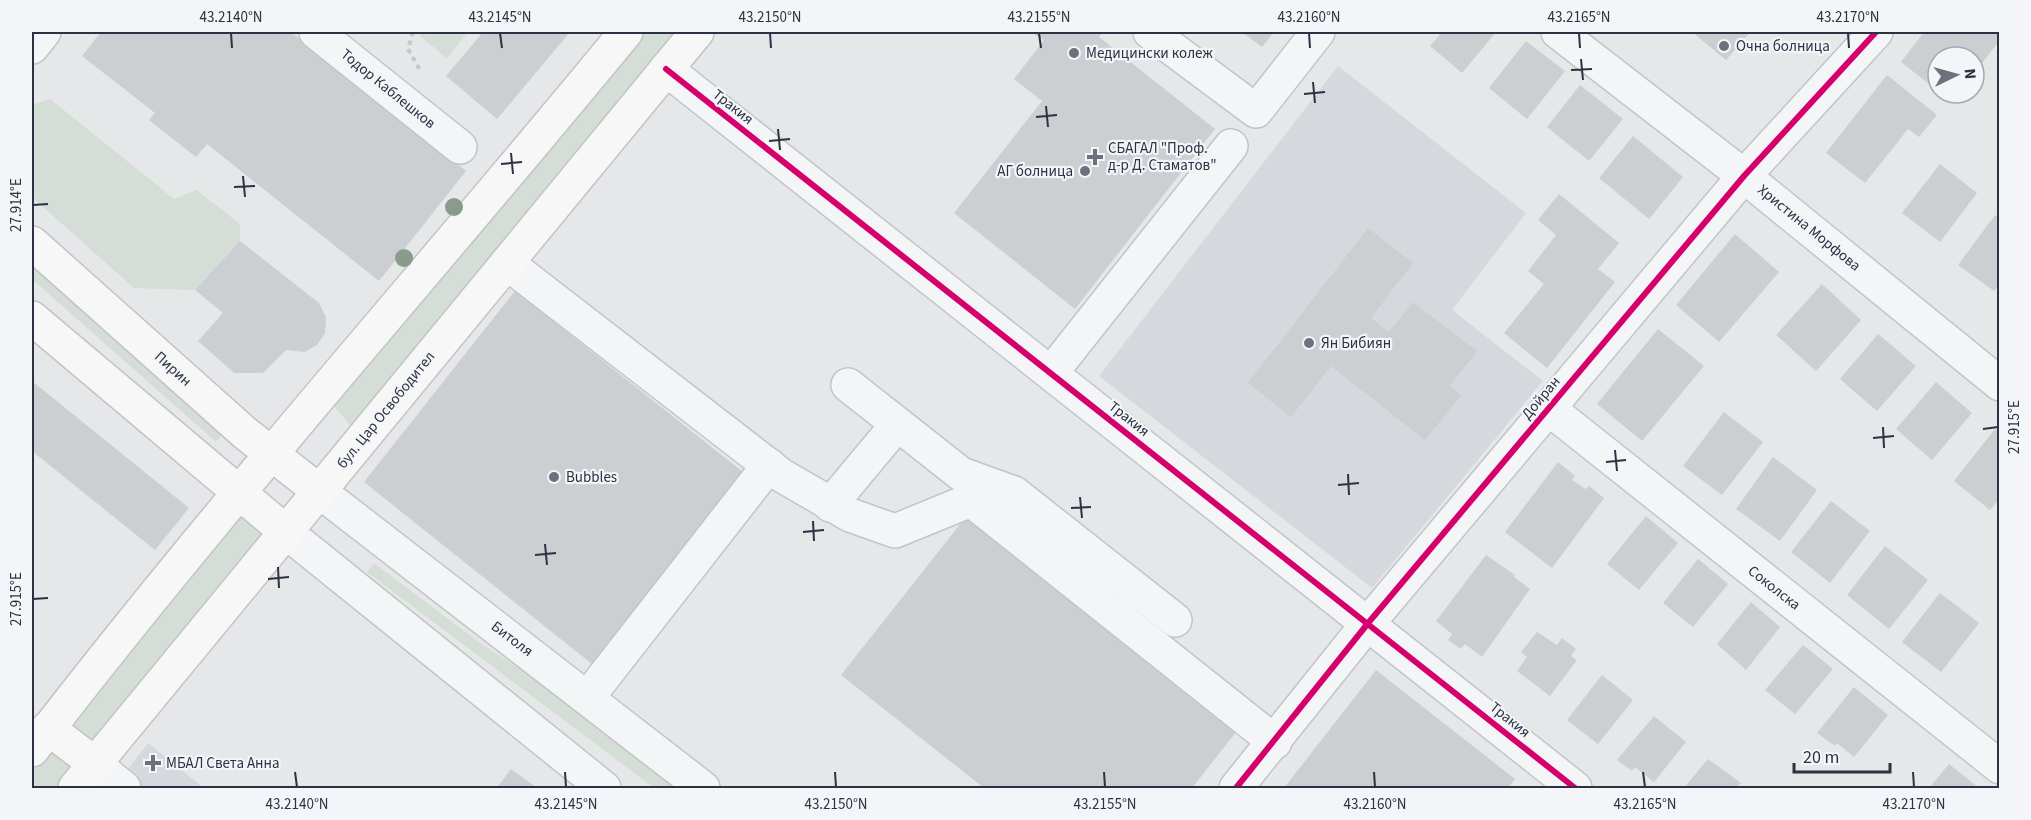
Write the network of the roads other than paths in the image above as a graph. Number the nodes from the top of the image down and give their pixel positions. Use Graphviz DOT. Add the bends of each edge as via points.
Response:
graph roads {
  1 [pos="44,32"];
  2 [pos="316,32"];
  3 [pos="626,32"];
  4 [pos="697,32"];
  5 [pos="1150,32"];
  6 [pos="1318,32"];
  7 [pos="1558,32"];
  8 [pos="1876,32"];
  9 [pos="32,47"];
  10 [pos="666,69"];
  11 [pos="1231,146"];
  12 [pos="460,147"];
  13 [pos="1744,176"];
  14 [pos="32,243"];
  15 [pos="507,263"];
  16 [pos="32,318"];
  17 [pos="1051,373"];
  18 [pos="2000,384"];
  19 [pos="848,385"];
  20 [pos="1548,408"];
  21 [pos="897,426"];
  22 [pos="272,455"];
  23 [pos="769,465"];
  24 [pos="319,491"];
  25 [pos="240,493"];
  26 [pos="830,505"];
  27 [pos="286,532"];
  28 [pos="1175,620"];
  29 [pos="1369,622"];
  30 [pos="588,697"];
  31 [pos="40,739"];
  32 [pos="1275,742"];
  33 [pos="2000,767"];
  34 [pos="85,776"];
  35 [pos="124,789"];
  36 [pos="604,789"];
  37 [pos="703,789"];
  38 [pos="1236,789"];
  39 [pos="1575,789"];
  1 -- 9 [label="street"];
  2 -- 12 [label="street, Тодор Каблешков"];
  3 -- 22 [label="main road"];
  4 -- 10 [label="main road, бул. Цар Освободител"];
  5 -- 6 [label="street" via="1256,111"];
  7 -- 13 [label="street, Христина Морфова"];
  8 -- 13 [label="street, Дойран"];
  10 -- 15 [label="main road, бул. Цар Освободител"];
  10 -- 17 [label="street, Тракия"];
  11 -- 17 [label="street"];
  13 -- 18 [label="street, Христина Морфова"];
  13 -- 20 [label="street, Дойран"];
  14 -- 22 [label="main road, Пирин"];
  15 -- 23 [label="street"];
  15 -- 24 [label="main road, бул. Цар Освободител"];
  16 -- 25 [label="main road"];
  17 -- 29 [label="street, Тракия"];
  19 -- 21 [label="street"];
  20 -- 29 [label="street, Дойран"];
  20 -- 33 [label="street, Соколска"];
  21 -- 26 [label="street"];
  21 -- 28 [label="street" via="960,474 1014,493"];
  22 -- 24 [label="main road, Пирин"];
  22 -- 25 [label="main road"];
  23 -- 26 [label="street"];
  23 -- 30 [label="street"];
  24 -- 27 [label="main road, бул. Цар Освободител"];
  24 -- 30 [label="street, Битоля"];
  25 -- 27 [label="main road"];
  25 -- 31 [label="main road"];
  26 -- 32 [label="street" via="895,531 971,500"];
  27 -- 34 [label="main road, бул. Цар Освободител"];
  27 -- 36 [label="street"];
  29 -- 32 [label="street, Дойран"];
  29 -- 39 [label="street, Тракия"];
  30 -- 37 [label="street, Битоля"];
  31 -- 34 [label="main road"];
  32 -- 38 [label="street, Дойран"];
  34 -- 35 [label="street"];
}
